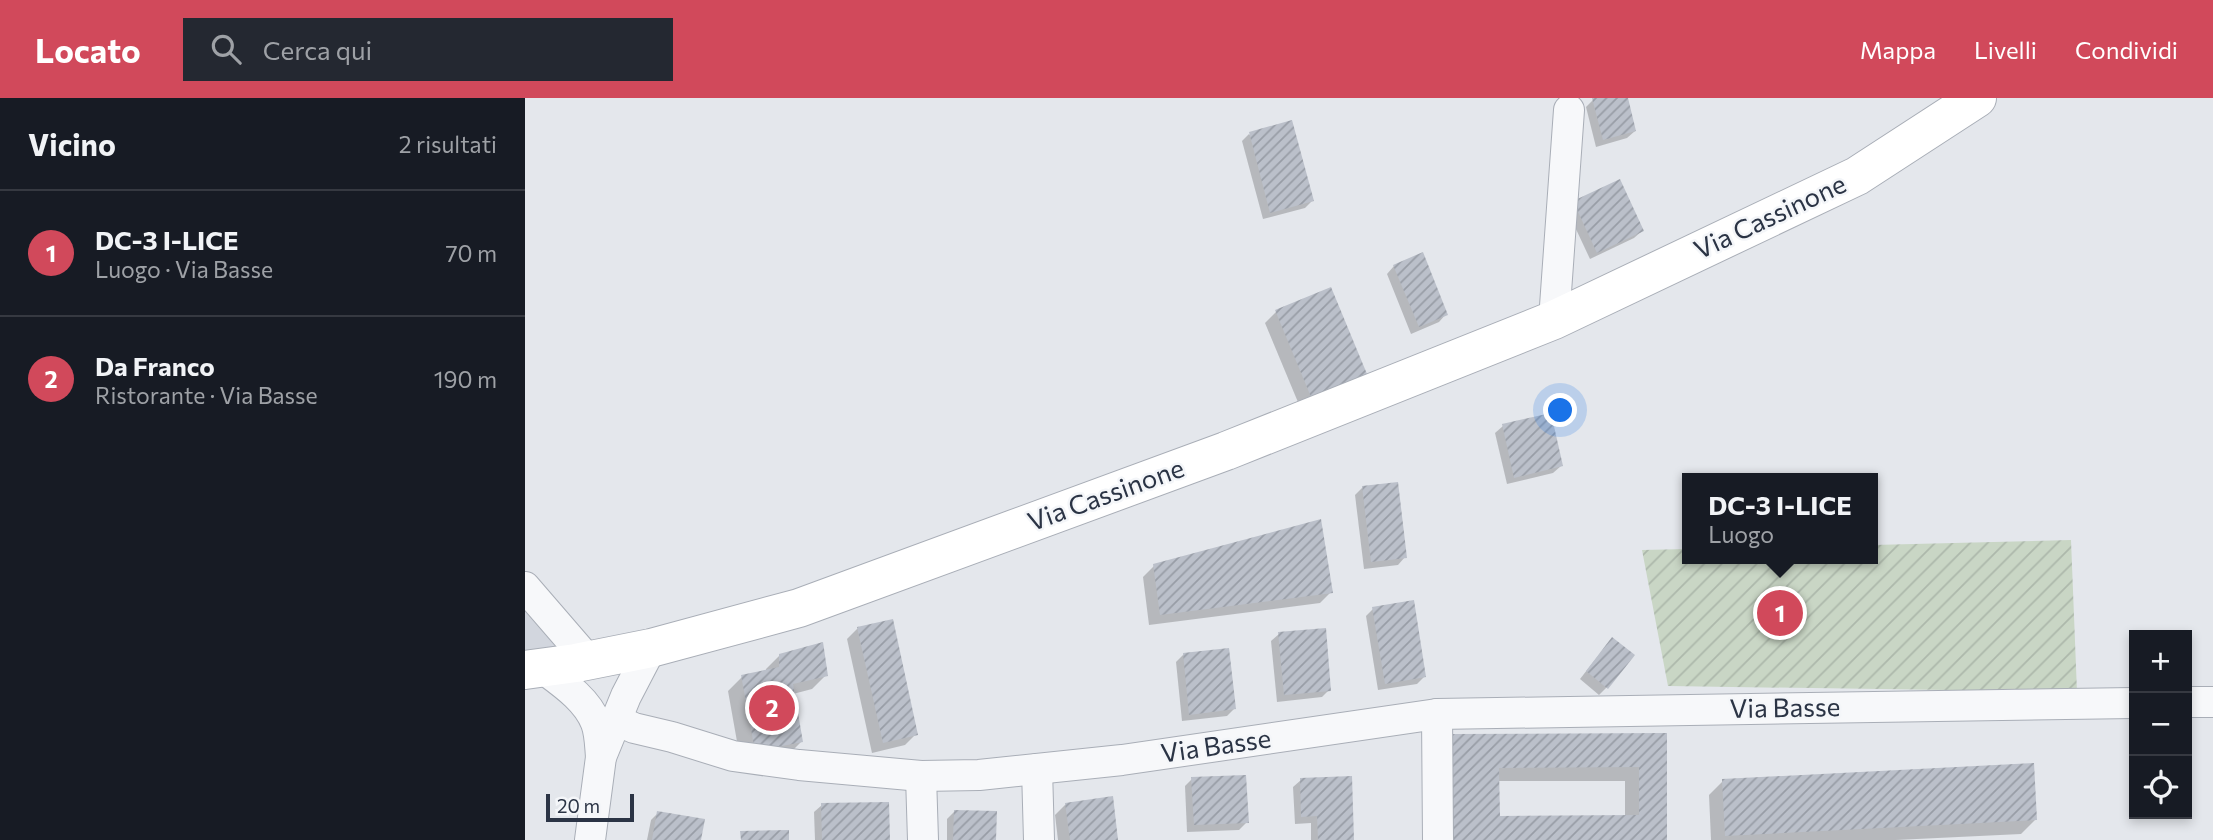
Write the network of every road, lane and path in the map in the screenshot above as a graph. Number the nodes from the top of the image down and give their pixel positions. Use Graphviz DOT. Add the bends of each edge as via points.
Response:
graph roads {
  1 [pos="1977,98"];
  2 [pos="1569,110"];
  3 [pos="1554,320"];
  4 [pos="525,587"];
  5 [pos="651,648"];
  6 [pos="588,660"];
  7 [pos="533,669"];
  8 [pos="2192,702"];
  9 [pos="2213,702"];
  10 [pos="2129,703"];
  11 [pos="1437,714"];
  12 [pos="616,720"];
  13 [pos="601,757"];
  14 [pos="1037,769"];
  15 [pos="921,776"];
  16 [pos="590,840"];
  17 [pos="923,840"];
  18 [pos="1039,840"];
  19 [pos="1439,840"];
  1 -- 3 [label="main road, Via Cassinone" via="1857,176"];
  2 -- 3 [label="street"];
  3 -- 5 [label="main road, Via Cassinone" via="1226,451 799,608"];
  4 -- 6 [label="street"];
  5 -- 6 [label="main road, Via Cassinone"];
  5 -- 12 [label="street"];
  6 -- 7 [label="main road, Via Cassinone"];
  7 -- 13 [label="street" via="583,702 596,723"];
  8 -- 9 [label="street"];
  10 -- 11 [label="street, Via Basse"];
  11 -- 14 [label="street, Via Basse"];
  11 -- 19 [label="street"];
  12 -- 13 [label="street"];
  12 -- 15 [label="street, Via Basse" via="733,757"];
  13 -- 16 [label="street"];
  14 -- 15 [label="street, Via Basse"];
  14 -- 18 [label="street"];
  15 -- 17 [label="street"];
}
